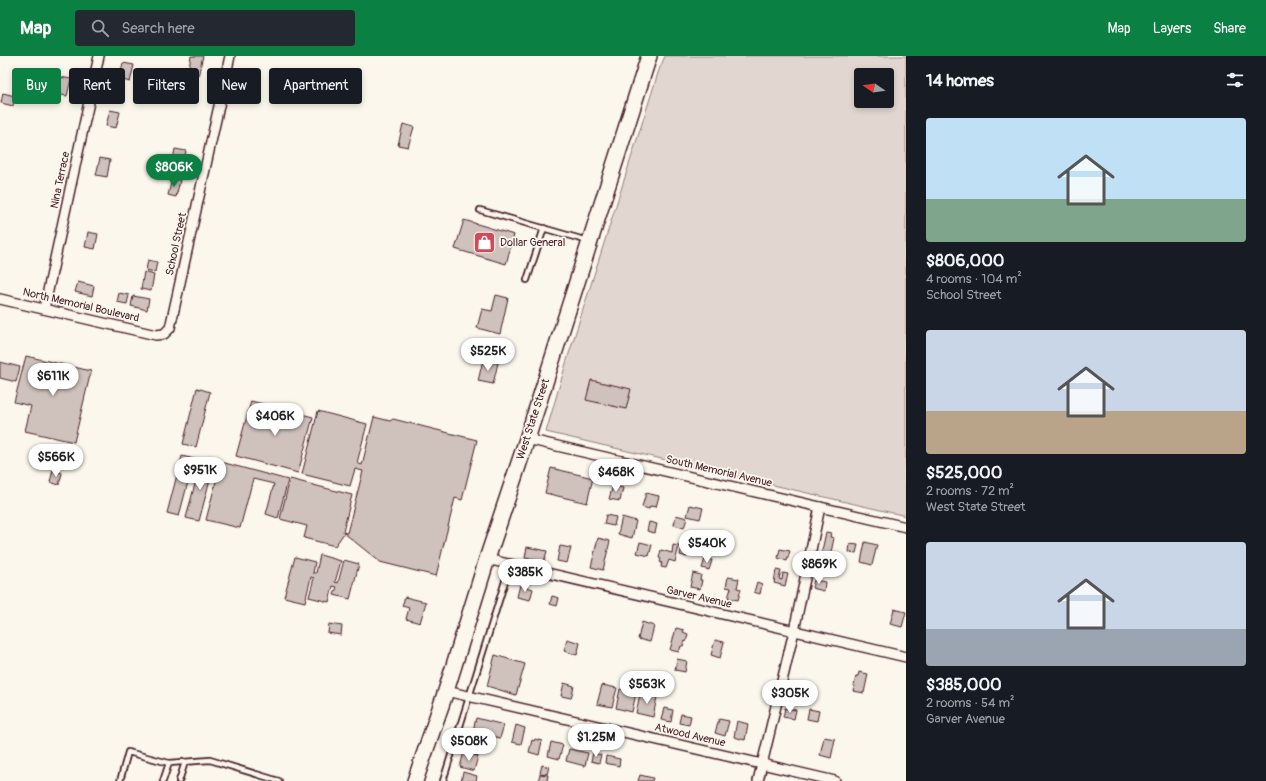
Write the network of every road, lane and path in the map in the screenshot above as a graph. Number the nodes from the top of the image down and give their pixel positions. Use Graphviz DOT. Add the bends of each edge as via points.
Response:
graph roads {
  1 [pos="100,56"];
  2 [pos="230,56"];
  3 [pos="649,56"];
  4 [pos="480,210"];
  5 [pos="544,228"];
  6 [pos="590,241"];
  7 [pos="527,280"];
  8 [pos="0,299"];
  9 [pos="44,309"];
  10 [pos="156,335"];
  11 [pos="527,439"];
  12 [pos="820,507"];
  13 [pos="906,527"];
  14 [pos="487,560"];
  15 [pos="510,565"];
  16 [pos="794,632"];
  17 [pos="906,657"];
  18 [pos="446,690"];
  19 [pos="468,696"];
  20 [pos="185,762"];
  21 [pos="169,764"];
  22 [pos="762,764"];
  23 [pos="120,781"];
  24 [pos="163,781"];
  25 [pos="179,781"];
  26 [pos="279,781"];
  27 [pos="415,781"];
  28 [pos="443,781"];
  29 [pos="758,781"];
  30 [pos="835,781"];
  1 -- 9 [label="street, Nina Terrace"];
  2 -- 10 [label="street, School Street" via="170,328 164,334"];
  3 -- 6 [label="main road, West State Street"];
  4 -- 5 [label="lane"];
  5 -- 6 [label="lane"];
  5 -- 7 [label="lane"];
  6 -- 11 [label="main road, West State Street"];
  8 -- 9 [label="street, North Memorial Boulevard"];
  9 -- 10 [label="street, North Memorial Boulevard"];
  11 -- 12 [label="street, South Memorial Avenue"];
  11 -- 14 [label="main road, West State Street"];
  12 -- 13 [label="street, South Memorial Avenue"];
  12 -- 16 [label="street"];
  14 -- 15 [label="street, Garver Avenue"];
  14 -- 18 [label="main road, West State Street"];
  15 -- 16 [label="street, Garver Avenue"];
  15 -- 19 [label="lane"];
  16 -- 17 [label="street, Garver Avenue"];
  16 -- 22 [label="street"];
  18 -- 19 [label="street, Atwood Avenue"];
  18 -- 27 [label="main road, West State Street"];
  19 -- 22 [label="street, Atwood Avenue"];
  19 -- 28 [label="lane"];
  20 -- 21 [label="lane"];
  20 -- 25 [label="lane"];
  20 -- 26 [label="lane" via="210,760"];
  21 -- 23 [label="lane" via="128,752"];
  21 -- 24 [label="lane"];
  22 -- 29 [label="street"];
  22 -- 30 [label="street, Atwood Avenue"];
}
